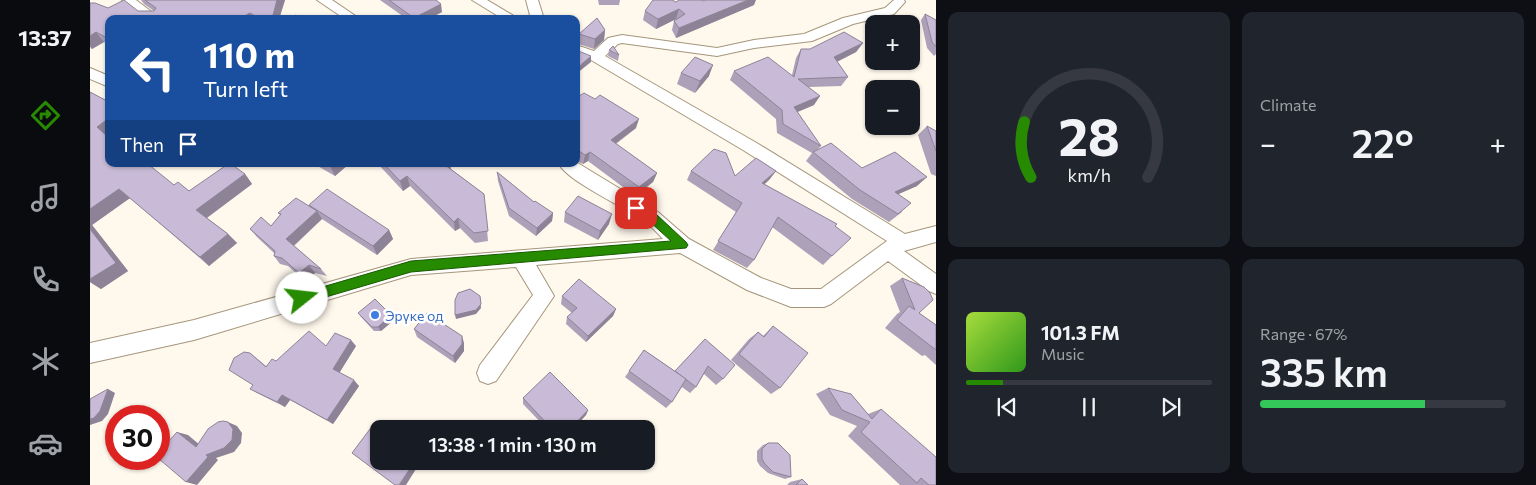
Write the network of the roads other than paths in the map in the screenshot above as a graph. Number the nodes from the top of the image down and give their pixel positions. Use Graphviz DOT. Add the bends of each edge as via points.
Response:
graph roads {
  1 [pos="128,0"];
  2 [pos="323,0"];
  3 [pos="478,0"];
  4 [pos="532,0"];
  5 [pos="899,2"];
  6 [pos="149,15"];
  7 [pos="347,15"];
  8 [pos="506,15"];
  9 [pos="537,15"];
  10 [pos="580,51"];
  11 [pos="596,57"];
  12 [pos="90,73"];
  13 [pos="105,80"];
  14 [pos="571,167"];
  15 [pos="936,234"];
  16 [pos="682,245"];
  17 [pos="896,246"];
  18 [pos="520,257"];
  19 [pos="936,285"];
  20 [pos="92,352"];
  21 [pos="488,373"];
  1 -- 6 [label="street"];
  2 -- 7 [label="street"];
  3 -- 8 [label="street"];
  4 -- 9 [label="street"];
  5 -- 11 [label="street" via="890,11 848,21 807,38 717,52 622,39 613,41"];
  10 -- 11 [label="street"];
  11 -- 17 [label="street" via="749,146"];
  12 -- 13 [label="street"];
  14 -- 16 [label="street" via="652,217"];
  15 -- 17 [label="street"];
  16 -- 17 [label="street" via="754,284 791,298 824,298"];
  16 -- 18 [label="street"];
  17 -- 19 [label="street"];
  18 -- 20 [label="street" via="411,266 194,330"];
  18 -- 21 [label="street" via="544,296"];
}
